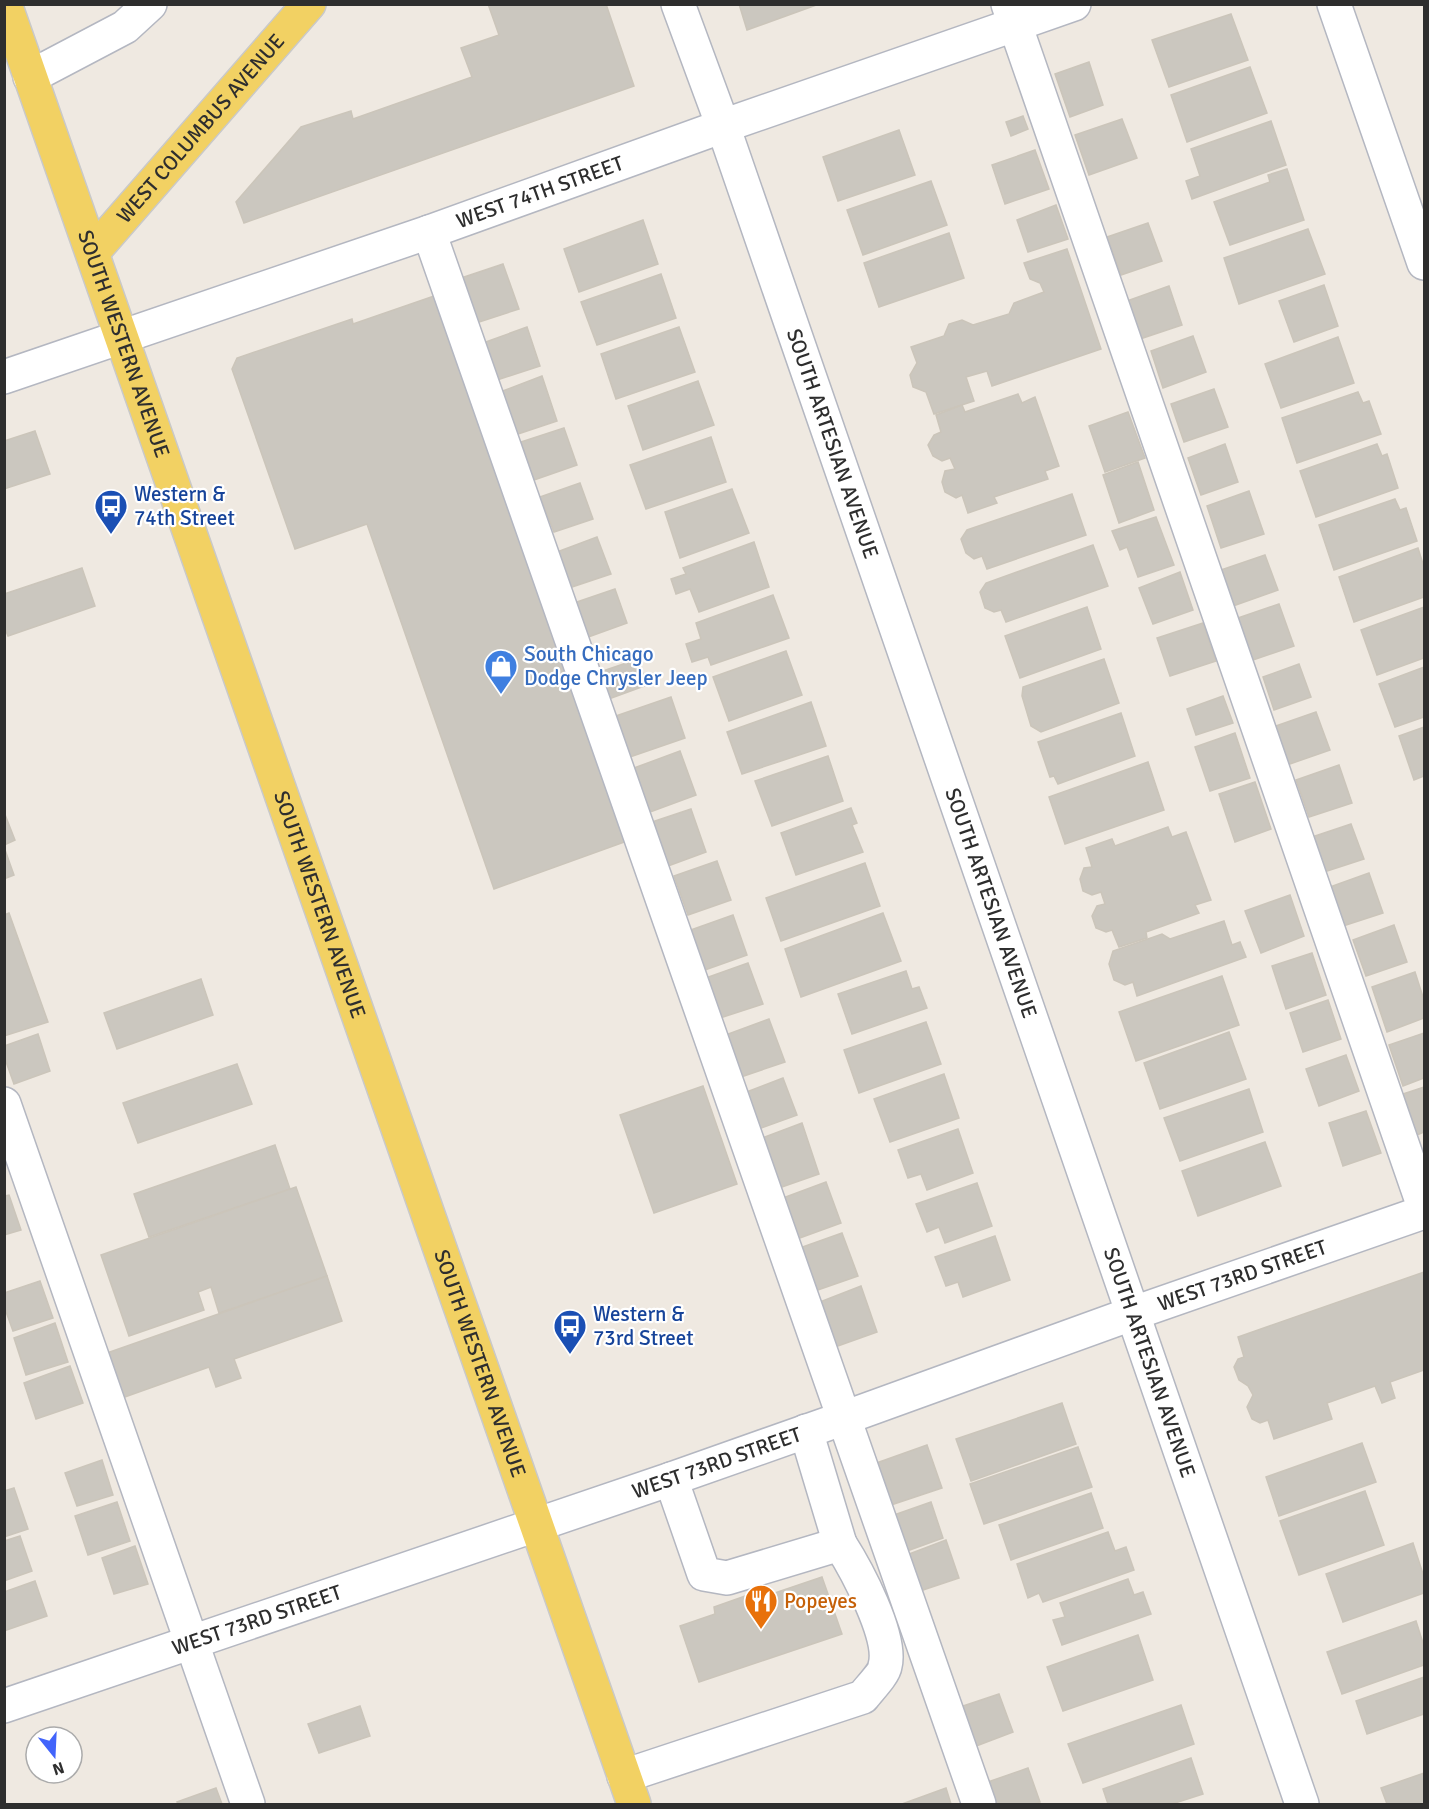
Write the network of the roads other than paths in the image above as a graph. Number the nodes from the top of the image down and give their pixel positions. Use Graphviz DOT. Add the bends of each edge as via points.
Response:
graph roads {
  1 [pos="5,4"];
  2 [pos="150,4"];
  3 [pos="309,4"];
  4 [pos="678,4"];
  5 [pos="1074,4"];
  6 [pos="1334,4"];
  7 [pos="1012,15"];
  8 [pos="30,77"];
  9 [pos="723,126"];
  10 [pos="429,232"];
  11 [pos="93,252"];
  12 [pos="1425,263"];
  13 [pos="122,337"];
  14 [pos="4,377"];
  15 [pos="4,1104"];
  16 [pos="1425,1209"];
  17 [pos="1134,1312"];
  18 [pos="844,1418"];
  19 [pos="806,1431"];
  20 [pos="671,1479"];
  21 [pos="537,1525"];
  22 [pos="840,1544"];
  23 [pos="192,1642"];
  24 [pos="4,1706"];
  25 [pos="629,1790"];
  26 [pos="248,1804"];
  27 [pos="979,1804"];
  28 [pos="1302,1804"];
  1 -- 8 [label="main road, SOUTH WESTERN AVENUE"];
  2 -- 8 [label="street" via="125,27"];
  3 -- 11 [label="main road, WEST COLUMBUS AVENUE"];
  4 -- 9 [label="street, SOUTH ARTESIAN AVENUE"];
  5 -- 7 [label="street, WEST 74TH STREET"];
  6 -- 12 [label="street"];
  7 -- 9 [label="street, WEST 74TH STREET"];
  7 -- 16 [label="street"];
  8 -- 11 [label="main road, SOUTH WESTERN AVENUE"];
  9 -- 10 [label="street, WEST 74TH STREET"];
  9 -- 17 [label="street, SOUTH ARTESIAN AVENUE"];
  10 -- 13 [label="street, WEST 74TH STREET"];
  10 -- 18 [label="street"];
  11 -- 13 [label="main road, SOUTH WESTERN AVENUE"];
  13 -- 14 [label="street, WEST 74TH STREET"];
  13 -- 21 [label="main road, SOUTH WESTERN AVENUE"];
  15 -- 23 [label="street"];
  16 -- 17 [label="street, WEST 73RD STREET"];
  17 -- 18 [label="street, WEST 73RD STREET"];
  17 -- 28 [label="street, SOUTH ARTESIAN AVENUE"];
  18 -- 19 [label="street, WEST 73RD STREET"];
  18 -- 27 [label="street"];
  19 -- 20 [label="street, WEST 73RD STREET"];
  19 -- 22 [label="street"];
  20 -- 21 [label="street, WEST 73RD STREET"];
  20 -- 22 [label="street" via="704,1574 727,1578"];
  21 -- 23 [label="street, WEST 73RD STREET"];
  21 -- 25 [label="main road, SOUTH WESTERN AVENUE"];
  22 -- 25 [label="street" via="862,1579 884,1640 885,1667 863,1697"];
  23 -- 24 [label="street, WEST 73RD STREET"];
  23 -- 26 [label="street"];
}
